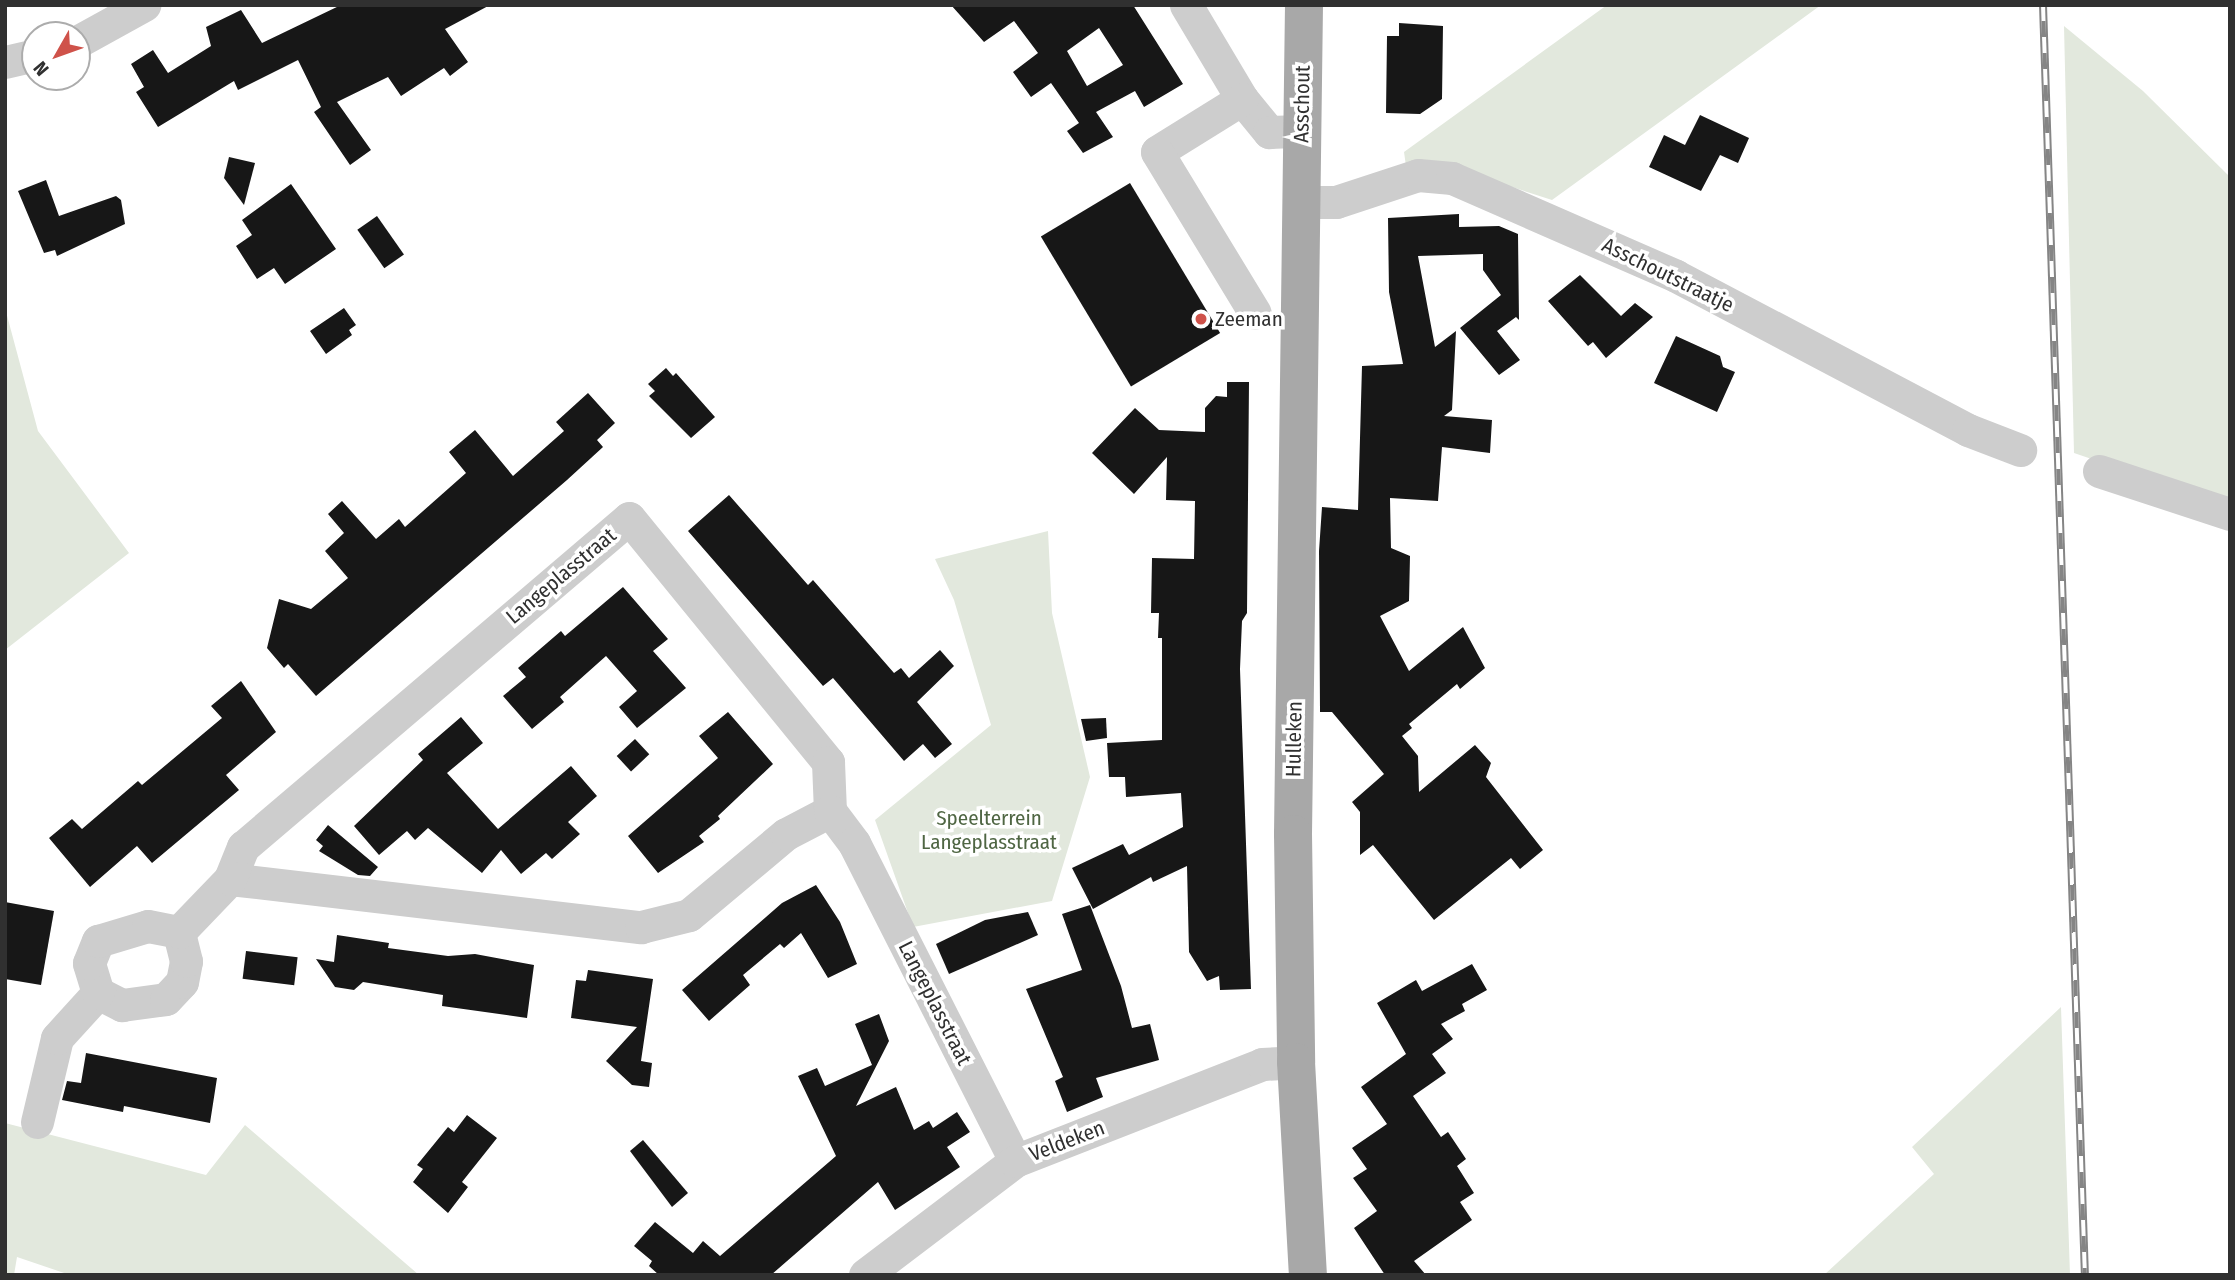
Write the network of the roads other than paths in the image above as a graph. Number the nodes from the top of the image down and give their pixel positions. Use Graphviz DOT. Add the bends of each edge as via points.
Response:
graph roads {
  1 [pos="144,5"];
  2 [pos="1186,5"];
  3 [pos="1304,5"];
  4 [pos="91,34"];
  5 [pos="1242,99"];
  6 [pos="1301,131"];
  7 [pos="1300,202"];
  8 [pos="1255,313"];
  9 [pos="2020,450"];
  10 [pos="2099,471"];
  11 [pos="2230,514"];
  12 [pos="830,811"];
  13 [pos="230,879"];
  14 [pos="178,932"];
  15 [pos="98,993"];
  16 [pos="1296,1062"];
  17 [pos="37,1122"];
  18 [pos="1015,1161"];
  19 [pos="865,1275"];
  20 [pos="1308,1275"];
  1 -- 4 [label="street"];
  2 -- 5 [label="street"];
  3 -- 6 [label="main road, Asschout"];
  5 -- 6 [label="street" via="1269,132"];
  5 -- 8 [label="street" via="1157,152"];
  6 -- 7 [label="main road, Asschout"];
  7 -- 9 [label="street, Asschoutstraatje" via="1336,202 1418,175 1452,177 1676,276 1852,372 1968,430"];
  7 -- 16 [label="main road, Hulleken" via="1293,834"];
  10 -- 11 [label="street"];
  12 -- 13 [label="street" via="786,834 689,915 641,927"];
  12 -- 13 [label="street, Langeplasstraat" via="828,762 629,518 243,847"];
  12 -- 18 [label="street, Langeplasstraat" via="853,842"];
  13 -- 14 [label="street, Langeplasstraat"];
  14 -- 15 [label="street" via="148,926 97,941 89,963"];
  14 -- 15 [label="street" via="184,971 182,982 166,999 122,1005"];
  15 -- 17 [label="street" via="57,1038"];
  16 -- 18 [label="street, Veldeken" via="1262,1064"];
  16 -- 20 [label="main road, Hulleken"];
  18 -- 19 [label="street, Veldeken"];
}
